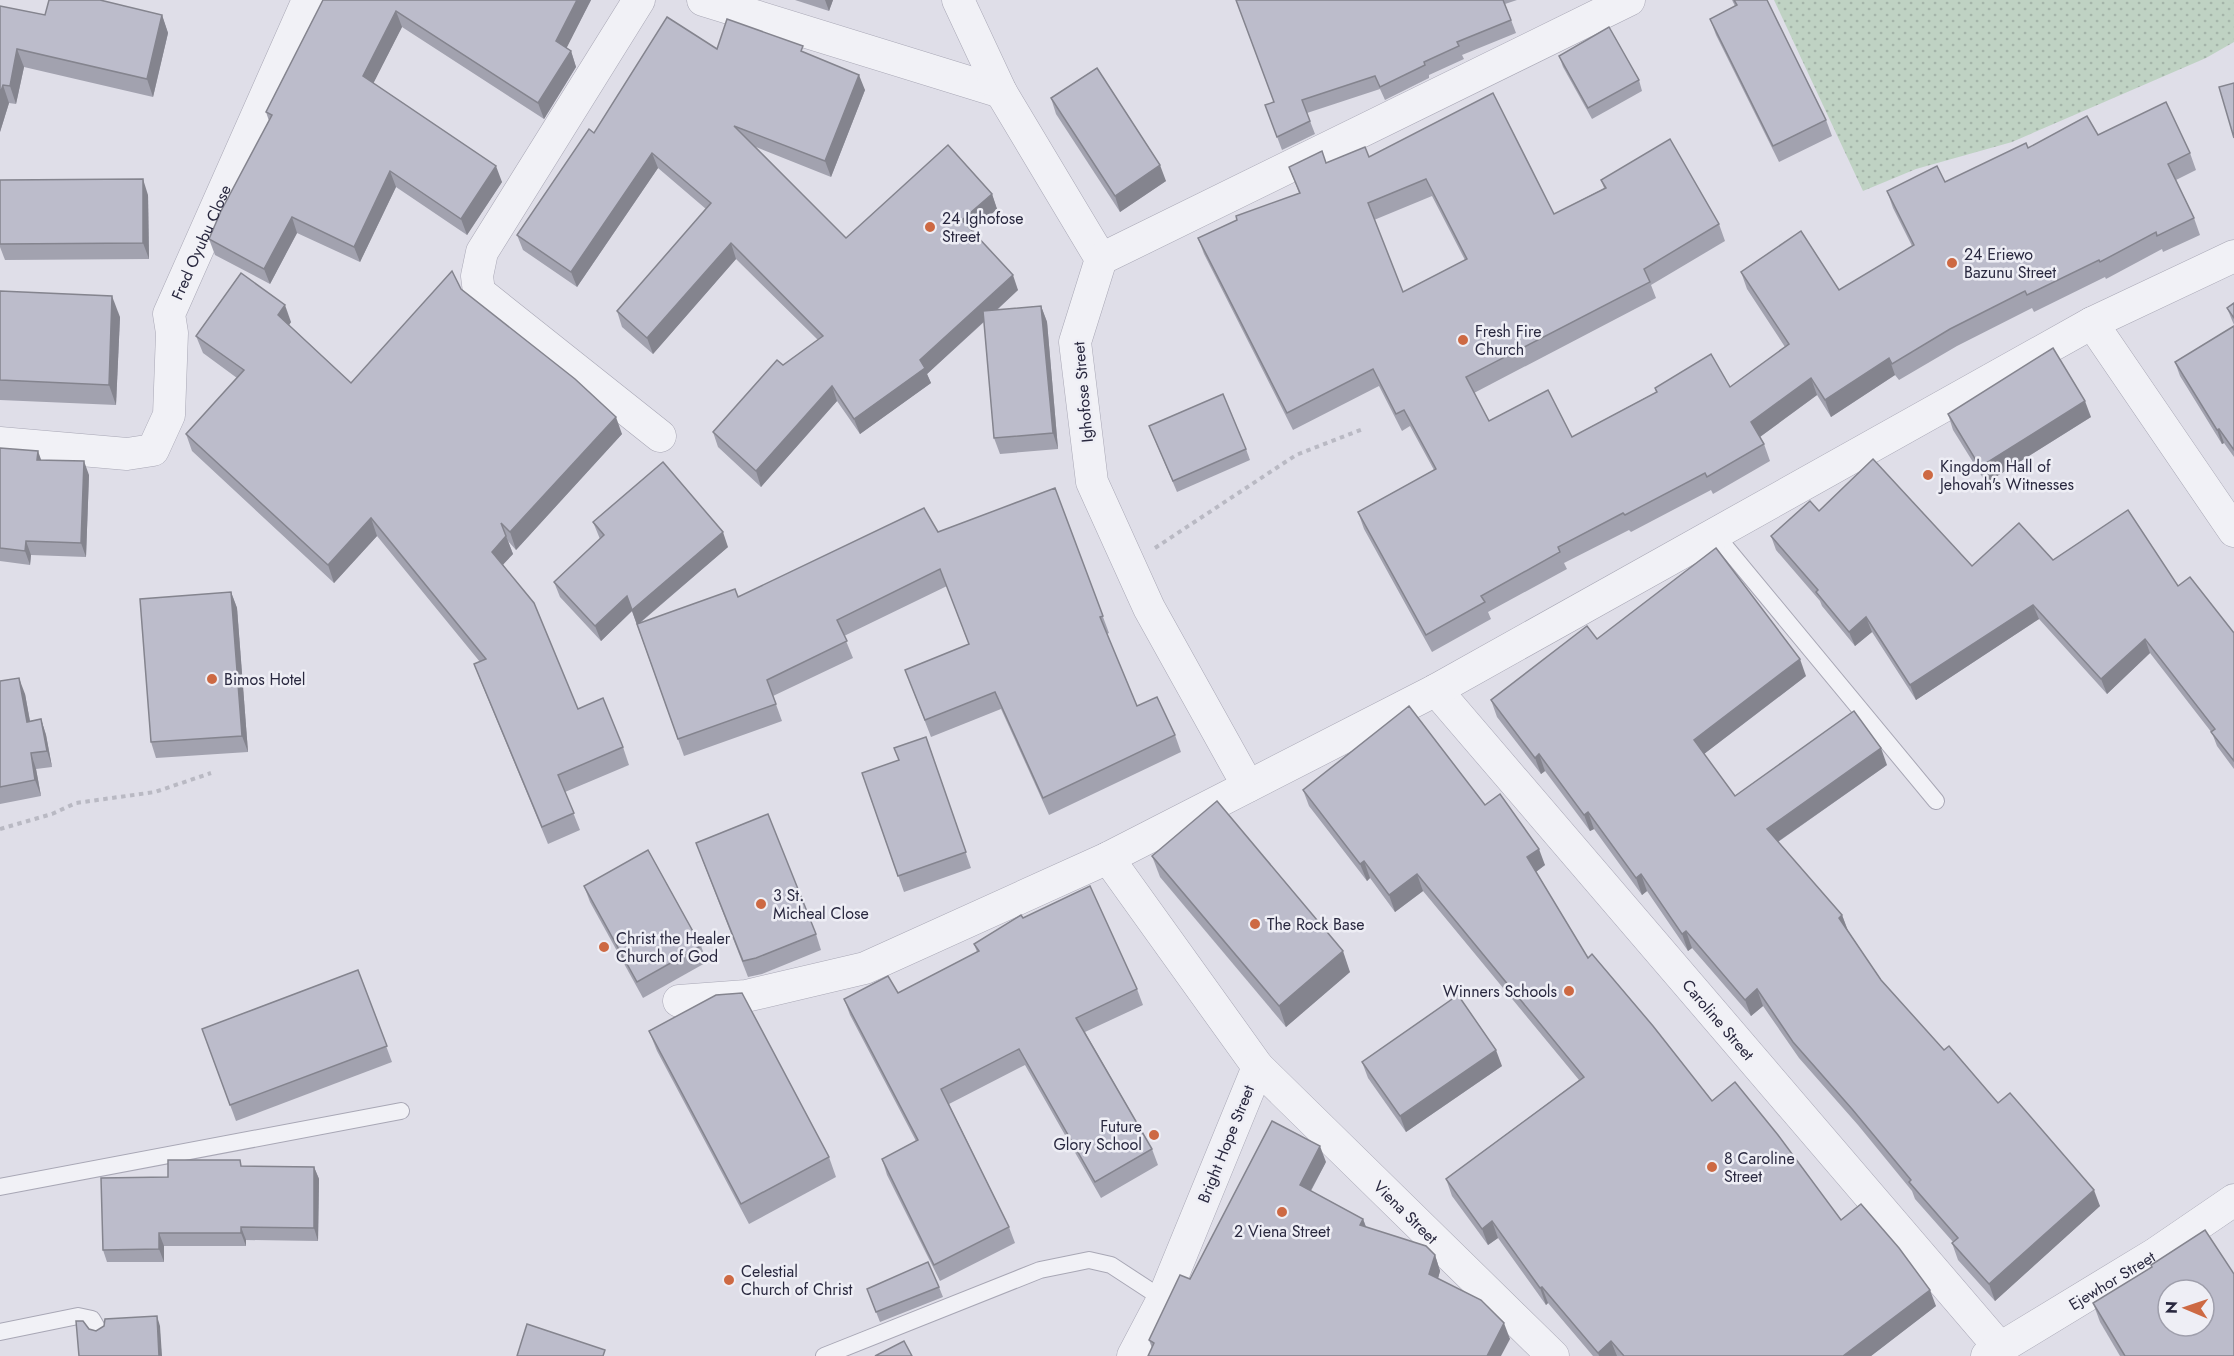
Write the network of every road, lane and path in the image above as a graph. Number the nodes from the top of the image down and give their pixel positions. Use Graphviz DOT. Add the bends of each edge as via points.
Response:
graph roads {
  1 [pos="308,0"];
  2 [pos="639,0"];
  3 [pos="703,0"];
  4 [pos="958,0"];
  5 [pos="1629,0"];
  6 [pos="1001,92"];
  7 [pos="2234,256"];
  8 [pos="1101,259"];
  9 [pos="2092,323"];
  10 [pos="1363,429"];
  11 [pos="660,436"];
  12 [pos="0,443"];
  13 [pos="2234,531"];
  14 [pos="1715,534"];
  15 [pos="1130,565"];
  16 [pos="1436,690"];
  17 [pos="211,773"];
  18 [pos="1248,786"];
  19 [pos="1935,801"];
  20 [pos="0,829"];
  21 [pos="1108,858"];
  22 [pos="679,1001"];
  23 [pos="1258,1067"];
  24 [pos="401,1111"];
  25 [pos="0,1187"];
  26 [pos="2234,1200"];
  27 [pos="1163,1299"];
  28 [pos="99,1331"];
  29 [pos="0,1332"];
  30 [pos="1537,1349"];
  31 [pos="1994,1352"];
  32 [pos="824,1356"];
  33 [pos="1133,1356"];
  1 -- 12 [label="street, Fred Oyubu Close" via="169,314 170,415 153,450 127,454"];
  2 -- 11 [label="street" via="482,252 477,276 479,292"];
  3 -- 6 [label="street"];
  4 -- 6 [label="street"];
  5 -- 8 [label="street"];
  6 -- 8 [label="street"];
  7 -- 9 [label="street"];
  8 -- 15 [label="street, Ighofose Street" via="1075,342 1092,482"];
  9 -- 13 [label="street"];
  9 -- 14 [label="street"];
  10 -- 15 [label="path" via="1296,455"];
  14 -- 16 [label="street"];
  14 -- 19 [label="lane"];
  15 -- 18 [label="street, Ighofose Street" via="1149,609"];
  16 -- 18 [label="street"];
  16 -- 31 [label="street, Caroline Street"];
  17 -- 20 [label="path" via="155,792 76,803"];
  18 -- 21 [label="street"];
  21 -- 22 [label="street" via="865,968 746,996"];
  21 -- 23 [label="street, Bright Hope Street"];
  23 -- 27 [label="street, Bright Hope Street"];
  23 -- 30 [label="street, Viena Street"];
  24 -- 25 [label="lane"];
  26 -- 31 [label="street, Ejewhor Street" via="2155,1254"];
  27 -- 32 [label="lane" via="1111,1265 1089,1260 1040,1270"];
  27 -- 33 [label="street, Bright Hope Street"];
  28 -- 29 [label="lane" via="92,1319 78,1316"];
}
